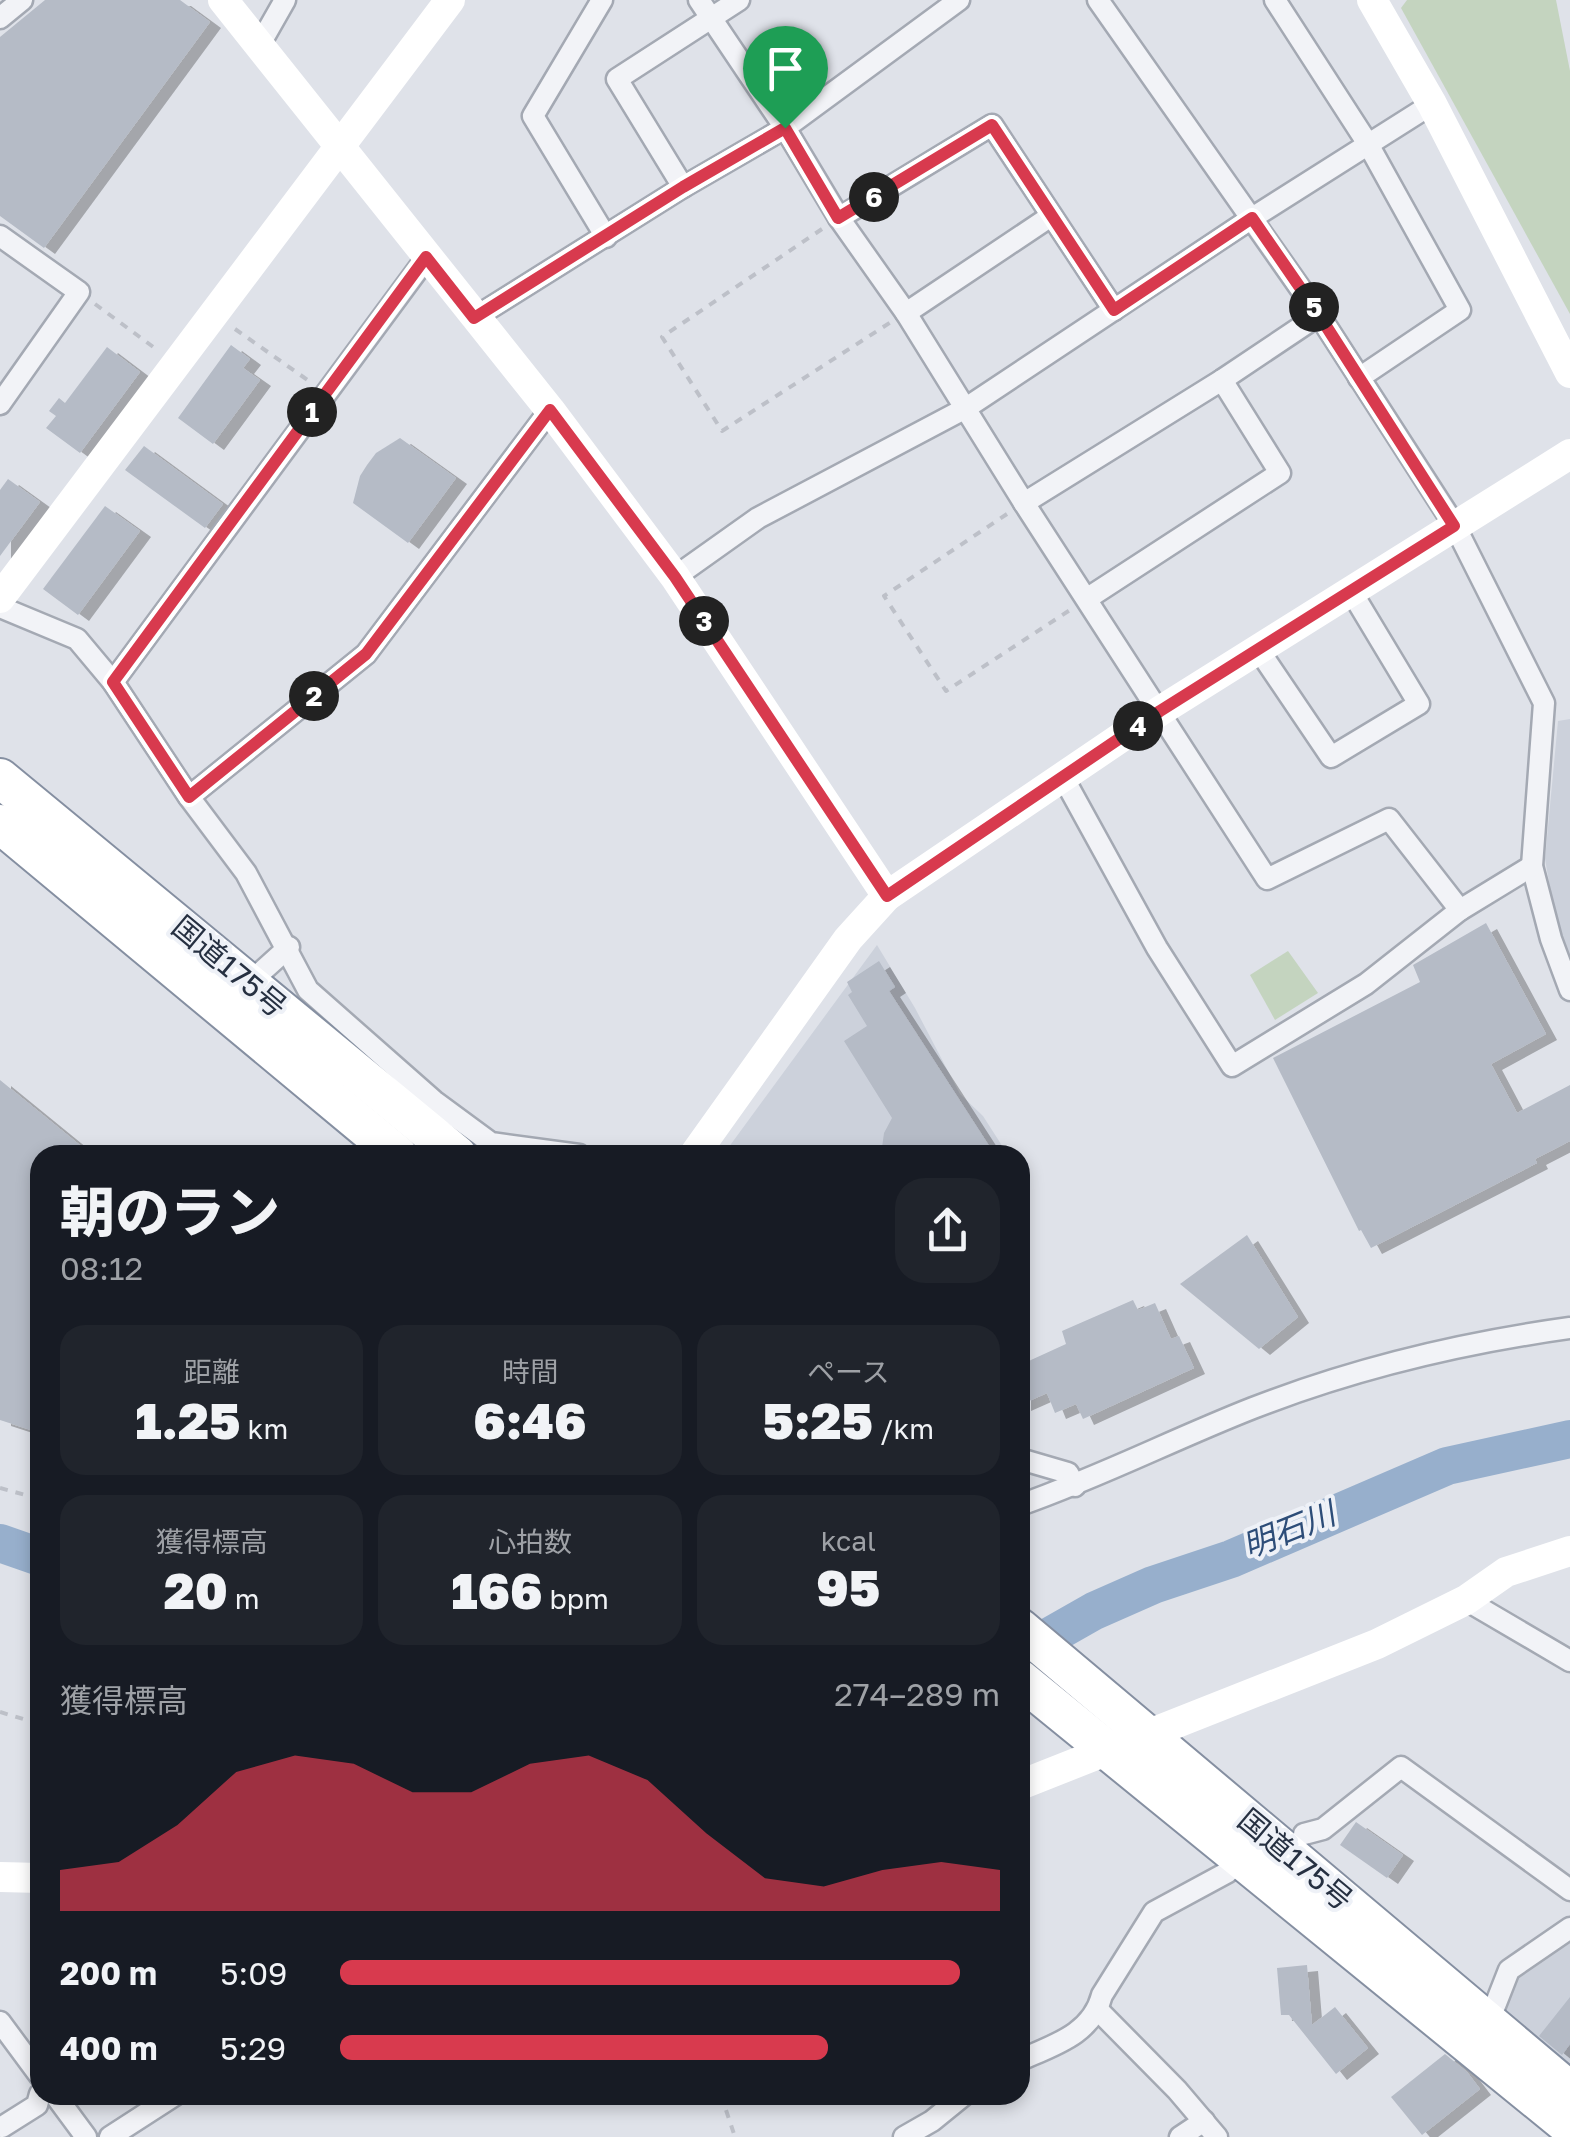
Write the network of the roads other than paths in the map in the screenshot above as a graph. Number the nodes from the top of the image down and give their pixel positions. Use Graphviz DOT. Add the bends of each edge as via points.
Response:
graph roads {
  1 [pos="22,0"];
  2 [pos="223,0"];
  3 [pos="285,0"];
  4 [pos="450,0"];
  5 [pos="602,0"];
  6 [pos="698,0"];
  7 [pos="739,0"];
  8 [pos="959,0"];
  9 [pos="1098,0"];
  10 [pos="1275,0"];
  11 [pos="1379,2"];
  12 [pos="0,18"];
  13 [pos="712,18"];
  14 [pos="260,44"];
  15 [pos="1432,104"];
  16 [pos="785,128"];
  17 [pos="1368,144"];
  18 [pos="338,146"];
  19 [pos="683,187"];
  20 [pos="1050,216"];
  21 [pos="838,218"];
  22 [pos="1252,218"];
  23 [pos="0,236"];
  24 [pos="606,237"];
  25 [pos="426,257"];
  26 [pos="1114,310"];
  27 [pos="906,313"];
  28 [pos="1319,315"];
  29 [pos="474,318"];
  30 [pos="1570,373"];
  31 [pos="1359,378"];
  32 [pos="1222,380"];
  33 [pos="0,404"];
  34 [pos="966,408"];
  35 [pos="550,410"];
  36 [pos="1570,454"];
  37 [pos="1024,503"];
  38 [pos="1454,526"];
  39 [pos="675,577"];
  40 [pos="1351,592"];
  41 [pos="0,598"];
  42 [pos="1088,598"];
  43 [pos="0,608"];
  44 [pos="1258,649"];
  45 [pos="113,682"];
  46 [pos="1160,711"];
  47 [pos="1063,777"];
  48 [pos="0,778"];
  49 [pos="189,797"];
  50 [pos="0,824"];
  51 [pos="1532,866"];
  52 [pos="887,896"];
  53 [pos="1460,910"];
  54 [pos="288,948"];
  55 [pos="249,983"];
  56 [pos="1570,990"];
  57 [pos="425,1111"];
  58 [pos="386,1145"];
  59 [pos="450,1145"];
  60 [pos="499,1145"];
  61 [pos="701,1145"];
  62 [pos="1570,1328"];
  63 [pos="1030,1462"];
  64 [pos="1075,1486"];
  65 [pos="1030,1502"];
  66 [pos="1570,1551"];
  67 [pos="1466,1600"];
  68 [pos="1030,1636"];
  69 [pos="1570,1661"];
  70 [pos="1030,1687"];
  71 [pos="1147,1737"];
  72 [pos="1105,1750"];
  73 [pos="1030,1781"];
  74 [pos="1304,1834"];
  75 [pos="1228,1872"];
  76 [pos="0,1877"];
  77 [pos="30,1878"];
  78 [pos="1570,1890"];
  79 [pos="1570,1928"];
  80 [pos="1098,2010"];
  81 [pos="1488,2021"];
  82 [pos="0,2022"];
  83 [pos="1030,2056"];
  84 [pos="30,2062"];
  85 [pos="1570,2091"];
  86 [pos="36,2105"];
  87 [pos="62,2105"];
  88 [pos="160,2105"];
  89 [pos="952,2105"];
  90 [pos="2,2127"];
  91 [pos="1570,2127"];
  92 [pos="1210,2129"];
  93 [pos="86,2137"];
  94 [pos="110,2137"];
  95 [pos="904,2137"];
  96 [pos="1180,2137"];
  97 [pos="1546,2137"];
  1 -- 12 [label="street"];
  2 -- 14 [label="street"];
  3 -- 14 [label="street"];
  4 -- 18 [label="street"];
  5 -- 24 [label="street" via="533,116"];
  6 -- 13 [label="street"];
  7 -- 13 [label="street"];
  8 -- 16 [label="street"];
  9 -- 22 [label="street"];
  10 -- 17 [label="street"];
  11 -- 15 [label="street"];
  13 -- 16 [label="street"];
  13 -- 19 [label="street" via="617,80"];
  14 -- 18 [label="street"];
  15 -- 17 [label="street"];
  15 -- 30 [label="street"];
  16 -- 19 [label="street"];
  16 -- 21 [label="street"];
  17 -- 22 [label="street"];
  17 -- 31 [label="street" via="1460,310"];
  18 -- 25 [label="street"];
  18 -- 41 [label="street"];
  19 -- 24 [label="street"];
  20 -- 21 [label="street" via="992,125"];
  20 -- 26 [label="street"];
  20 -- 27 [label="street"];
  21 -- 27 [label="street"];
  22 -- 26 [label="street"];
  22 -- 28 [label="street"];
  23 -- 33 [label="street" via="80,292"];
  24 -- 29 [label="street"];
  25 -- 29 [label="street"];
  25 -- 45 [label="street"];
  26 -- 34 [label="street"];
  27 -- 34 [label="street"];
  28 -- 31 [label="street"];
  28 -- 32 [label="street"];
  29 -- 35 [label="street"];
  31 -- 38 [label="street"];
  32 -- 37 [label="street"];
  32 -- 42 [label="street" via="1280,473"];
  34 -- 37 [label="street"];
  34 -- 39 [label="street" via="758,518"];
  35 -- 39 [label="street"];
  35 -- 49 [label="street" via="366,654"];
  36 -- 38 [label="street"];
  37 -- 42 [label="street"];
  38 -- 40 [label="street"];
  38 -- 51 [label="street" via="1544,703"];
  39 -- 52 [label="street"];
  40 -- 44 [label="street"];
  40 -- 44 [label="street" via="1419,704 1331,757"];
  42 -- 46 [label="street"];
  43 -- 45 [label="street" via="77,639"];
  44 -- 46 [label="street"];
  45 -- 49 [label="street"];
  46 -- 47 [label="street"];
  46 -- 53 [label="street" via="1268,879 1389,819"];
  47 -- 52 [label="street"];
  47 -- 53 [label="street" via="1232,1066 1366,984"];
  48 -- 55 [label="highway, 国道175号"];
  49 -- 54 [label="street" via="246,873"];
  50 -- 58 [label="highway, 国道175号"];
  51 -- 53 [label="street"];
  51 -- 56 [label="street"];
  52 -- 61 [label="street" via="848,939"];
  54 -- 55 [label="street"];
  54 -- 57 [label="street" via="308,990"];
  55 -- 57 [label="highway, 国道175号"];
  57 -- 59 [label="highway, 国道175号"];
  57 -- 60 [label="street"];
  62 -- 64 [label="street" via="1390,1361 1253,1408"];
  63 -- 64 [label="street" via="1068,1472"];
  64 -- 65 [label="street"];
  66 -- 67 [label="street" via="1506,1572"];
  67 -- 69 [label="street"];
  67 -- 71 [label="street"];
  68 -- 71 [label="highway, 国道175号"];
  70 -- 72 [label="highway, 国道175号"];
  71 -- 72 [label="street"];
  71 -- 81 [label="highway, 国道175号"];
  72 -- 73 [label="street"];
  72 -- 91 [label="highway, 国道175号"];
  74 -- 78 [label="street" via="1323,1829 1401,1766"];
  75 -- 80 [label="street" via="1154,1912"];
  76 -- 77 [label="street"];
  79 -- 81 [label="street" via="1509,1970"];
  80 -- 83 [label="street" via="1072,2038"];
  80 -- 92 [label="street"];
  81 -- 85 [label="highway, 国道175号"];
  82 -- 84 [label="street"];
  86 -- 90 [label="street"];
  87 -- 93 [label="street"];
  88 -- 94 [label="street"];
  89 -- 95 [label="street"];
  91 -- 97 [label="street"];
  92 -- 96 [label="street"];
}
